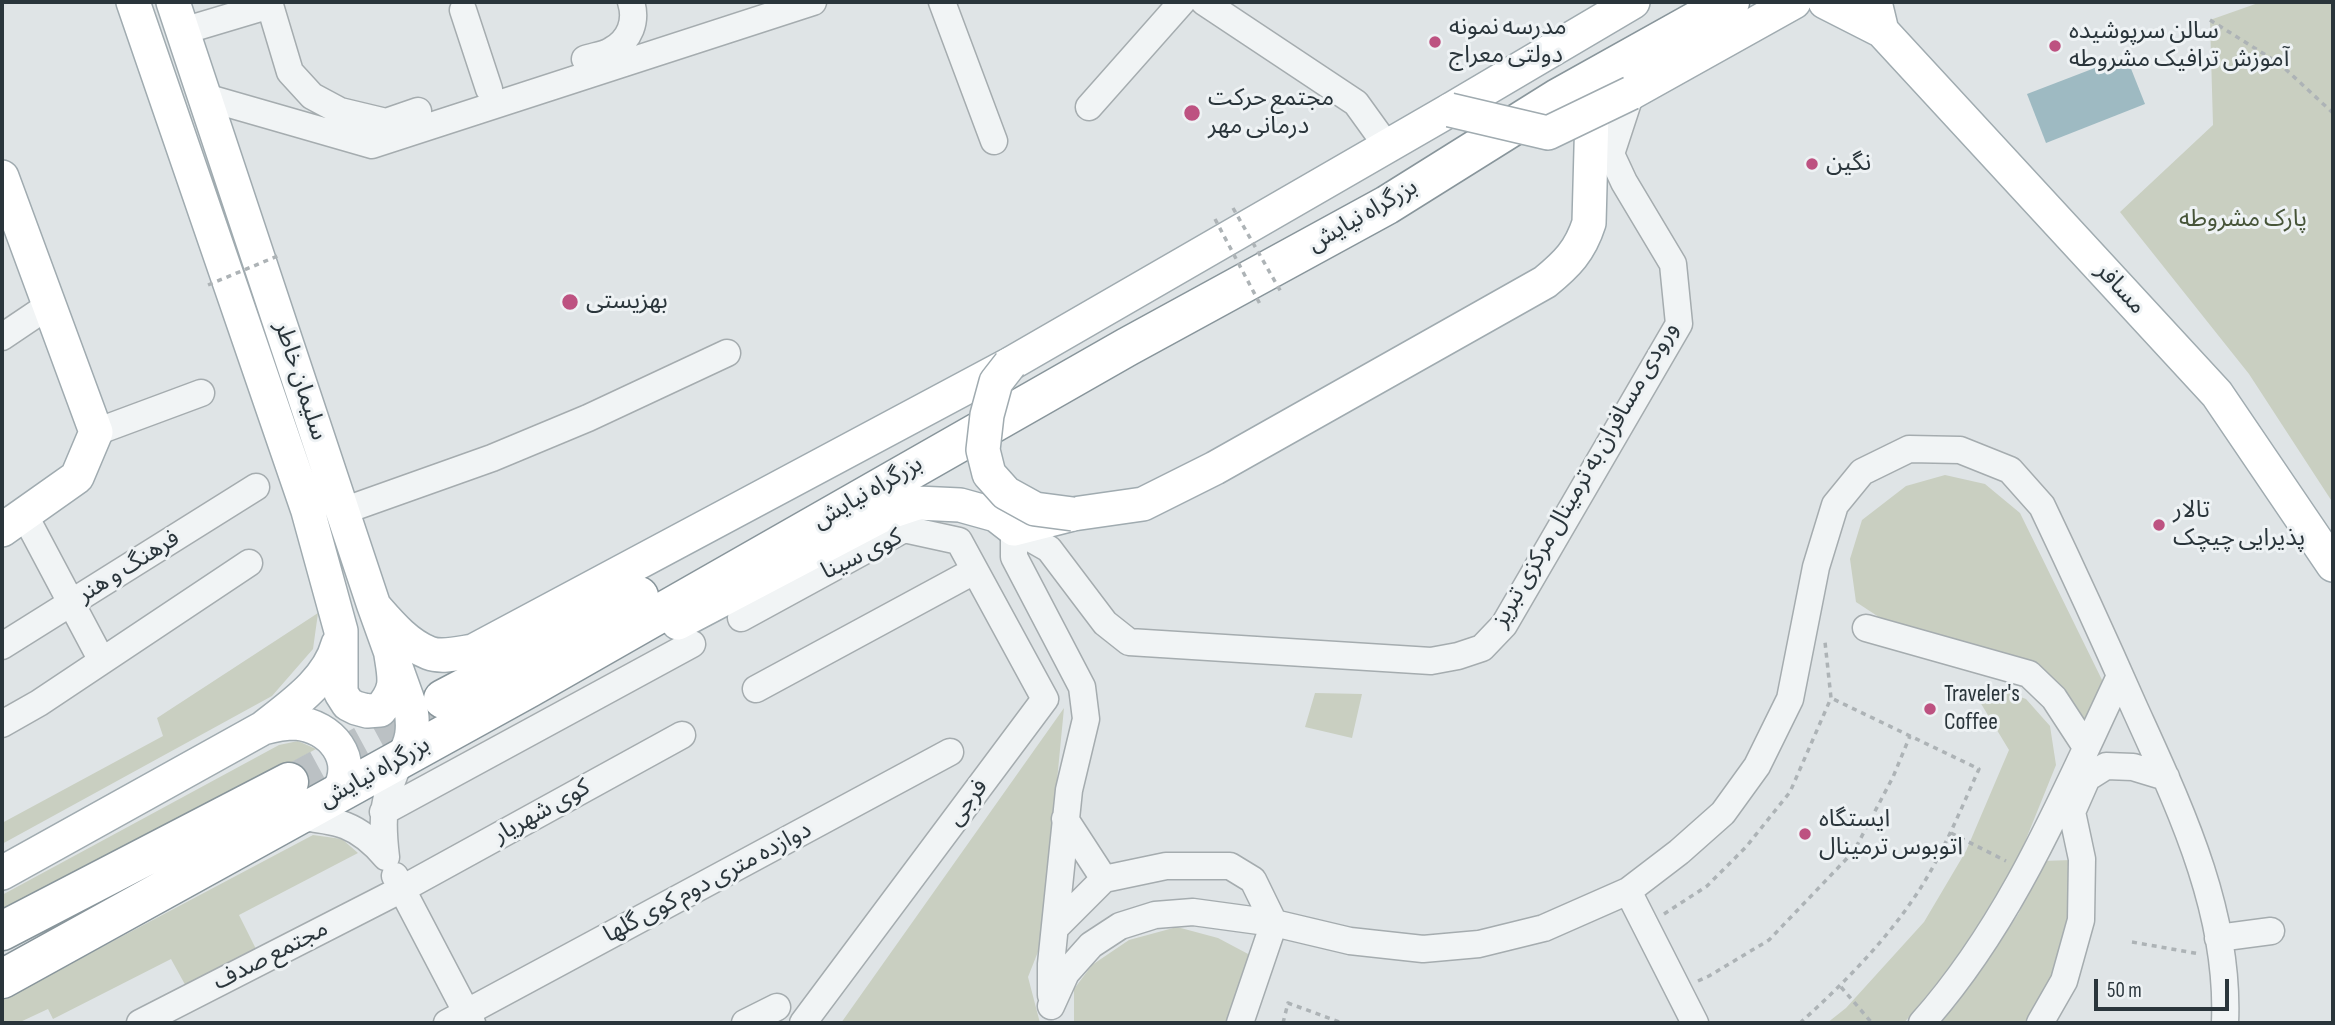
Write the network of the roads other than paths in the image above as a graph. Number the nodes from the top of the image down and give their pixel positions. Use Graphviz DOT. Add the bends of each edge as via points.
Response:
graph roads {
  1 [pos="133,2"];
  2 [pos="631,2"];
  3 [pos="813,2"];
  4 [pos="942,2"];
  5 [pos="1182,2"];
  6 [pos="1205,2"];
  7 [pos="1633,2"];
  8 [pos="1680,2"];
  9 [pos="1731,2"];
  10 [pos="1794,2"];
  11 [pos="1825,2"];
  12 [pos="270,4"];
  13 [pos="463,10"];
  14 [pos="178,16"];
  15 [pos="1878,17"];
  16 [pos="489,89"];
  17 [pos="1631,93"];
  18 [pos="205,97"];
  19 [pos="1089,107"];
  20 [pos="1450,110"];
  21 [pos="1592,112"];
  22 [pos="995,141"];
  23 [pos="1387,146"];
  24 [pos="2,177"];
  25 [pos="48,306"];
  26 [pos="2,337"];
  27 [pos="727,352"];
  28 [pos="1010,364"];
  29 [pos="201,393"];
  30 [pos="96,432"];
  31 [pos="256,488"];
  32 [pos="343,511"];
  33 [pos="1073,514"];
  34 [pos="13,522"];
  35 [pos="1014,528"];
  36 [pos="249,563"];
  37 [pos="2333,565"];
  38 [pos="974,571"];
  39 [pos="71,603"];
  40 [pos="374,606"];
  41 [pos="741,618"];
  42 [pos="1866,628"];
  43 [pos="341,631"];
  44 [pos="692,644"];
  45 [pos="2,646"];
  46 [pos="391,654"];
  47 [pos="102,661"];
  48 [pos="2120,676"];
  49 [pos="529,688"];
  50 [pos="756,689"];
  51 [pos="443,699"];
  52 [pos="2,723"];
  53 [pos="263,728"];
  54 [pos="682,735"];
  55 [pos="2086,747"];
  56 [pos="950,752"];
  57 [pos="401,760"];
  58 [pos="2166,778"];
  59 [pos="338,792"];
  60 [pos="292,799"];
  61 [pos="383,812"];
  62 [pos="1065,819"];
  63 [pos="386,857"];
  64 [pos="2,873"];
  65 [pos="1104,879"];
  66 [pos="402,889"];
  67 [pos="1628,891"];
  68 [pos="1274,922"];
  69 [pos="1055,928"];
  70 [pos="2,930"];
  71 [pos="2271,931"];
  72 [pos="2220,948"];
  73 [pos="2,979"];
  74 [pos="776,1007"];
  75 [pos="1053,1015"];
  76 [pos="462,1020"];
  77 [pos="139,1023"];
  78 [pos="745,1023"];
  79 [pos="803,1023"];
  80 [pos="1240,1023"];
  81 [pos="1695,1023"];
  82 [pos="1922,1023"];
  83 [pos="2040,1023"];
  84 [pos="2225,1023"];
  1 -- 43 [label="main road, سلیمان خاطر" via="308,511"];
  2 -- 16 [label="street" via="632,31 612,51"];
  3 -- 18 [label="street" via="372,145"];
  4 -- 22 [label="street"];
  5 -- 19 [label="street"];
  6 -- 23 [label="street" via="1356,103"];
  7 -- 20 [label="main road"];
  8 -- 51 [label="highway, بزرگراه نیایش" via="1068,357 709,559"];
  9 -- 49 [label="highway, بزرگراه نیایش" via="1558,98 1387,205 1091,367"];
  10 -- 17 [label="main road"];
  11 -- 15 [label="main road"];
  12 -- 14 [label="street"];
  12 -- 16 [label="street" via="290,72 312,96 340,111 386,122"];
  13 -- 16 [label="street"];
  14 -- 18 [label="main road, سلیمان خاطر"];
  15 -- 37 [label="main road, مسافر" via="2217,394"];
  17 -- 21 [label="main road, bridge"];
  17 -- 35 [label="street, ورودی مسافران به ترمینال مرکزی تبریز" via="1611,154 1673,264 1679,324 1504,625 1482,648 1431,661 1129,642 1105,623 1049,549"];
  18 -- 32 [label="main road, سلیمان خاطر"];
  20 -- 21 [label="main road, bridge" via="1548,133"];
  20 -- 23 [label="main road"];
  21 -- 33 [label="main road" via="1589,223 1569,262 1545,282 1215,468 1143,503"];
  23 -- 28 [label="main road"];
  24 -- 25 [label="main road"];
  25 -- 26 [label="street"];
  25 -- 30 [label="main road"];
  27 -- 32 [label="street" via="492,458"];
  28 -- 33 [label="main road, bridge" via="996,382 987,415 984,450 989,474 1006,493 1035,509"];
  28 -- 40 [label="main road" via="473,651 429,653 394,629"];
  29 -- 30 [label="street"];
  30 -- 34 [label="main road" via="76,477"];
  31 -- 39 [label="street, فرهنگ و هنر"];
  32 -- 40 [label="main road, سلیمان خاطر"];
  33 -- 35 [label="main road"];
  34 -- 39 [label="street"];
  35 -- 49 [label="main road" via="996,515 960,505 917,503 887,513 573,679"];
  35 -- 62 [label="street" via="1014,557 1082,687 1086,719"];
  36 -- 47 [label="street"];
  38 -- 41 [label="street, کوی سینا" via="959,541 904,530"];
  38 -- 50 [label="street"];
  38 -- 79 [label="street, فرجی" via="1045,699"];
  39 -- 45 [label="street, فرهنگ و هنر"];
  39 -- 47 [label="street"];
  40 -- 46 [label="main road, سلیمان خاطر"];
  42 -- 55 [label="street" via="2029,674 2054,698"];
  43 -- 46 [label="main road, سلیمان خاطر" via="341,693 356,708 380,710 390,699 395,688"];
  43 -- 53 [label="main road" via="335,653 319,678"];
  44 -- 61 [label="street"];
  46 -- 57 [label="main road, سلیمان خاطر" via="413,726 410,747"];
  47 -- 52 [label="street"];
  48 -- 55 [label="street"];
  48 -- 58 [label="street"];
  48 -- 67 [label="street" via="2042,506 2010,470 1960,450 1909,449 1862,472 1835,505 1816,567 1790,699 1757,766 1723,813"];
  49 -- 57 [label="highway, بزرگراه نیایش"];
  53 -- 59 [label="main road" via="306,725 332,740 346,770"];
  53 -- 64 [label="main road"];
  54 -- 66 [label="street, کوی شهریار"];
  55 -- 82 [label="street" via="1986,942"];
  56 -- 76 [label="street, دوازده متری دوم کوی گلها"];
  57 -- 59 [label="highway, بزرگراه نیایش"];
  57 -- 61 [label="street"];
  58 -- 72 [label="street" via="2201,864"];
  58 -- 83 [label="street" via="2106,766 2087,778 2072,812 2082,859 2081,920 2064,981"];
  59 -- 60 [label="highway, بزرگراه نیایش"];
  60 -- 63 [label="street" via="370,839"];
  60 -- 70 [label="highway, بزرگراه نیایش"];
  60 -- 73 [label="highway, بزرگراه نیایش"];
  61 -- 63 [label="street"];
  62 -- 65 [label="street"];
  62 -- 69 [label="street"];
  63 -- 66 [label="street"];
  65 -- 68 [label="street" via="1166,866 1230,866 1254,880"];
  65 -- 69 [label="street"];
  66 -- 76 [label="street"];
  66 -- 77 [label="street, مجتمع صدف"];
  67 -- 68 [label="street" via="1544,928 1479,944 1423,949 1350,941"];
  67 -- 81 [label="street"];
  68 -- 75 [label="street" via="1193,912 1155,915 1121,926 1091,945 1066,973"];
  68 -- 80 [label="street"];
  69 -- 75 [label="street"];
  71 -- 72 [label="street"];
  72 -- 84 [label="street"];
  74 -- 78 [label="street"];
}
